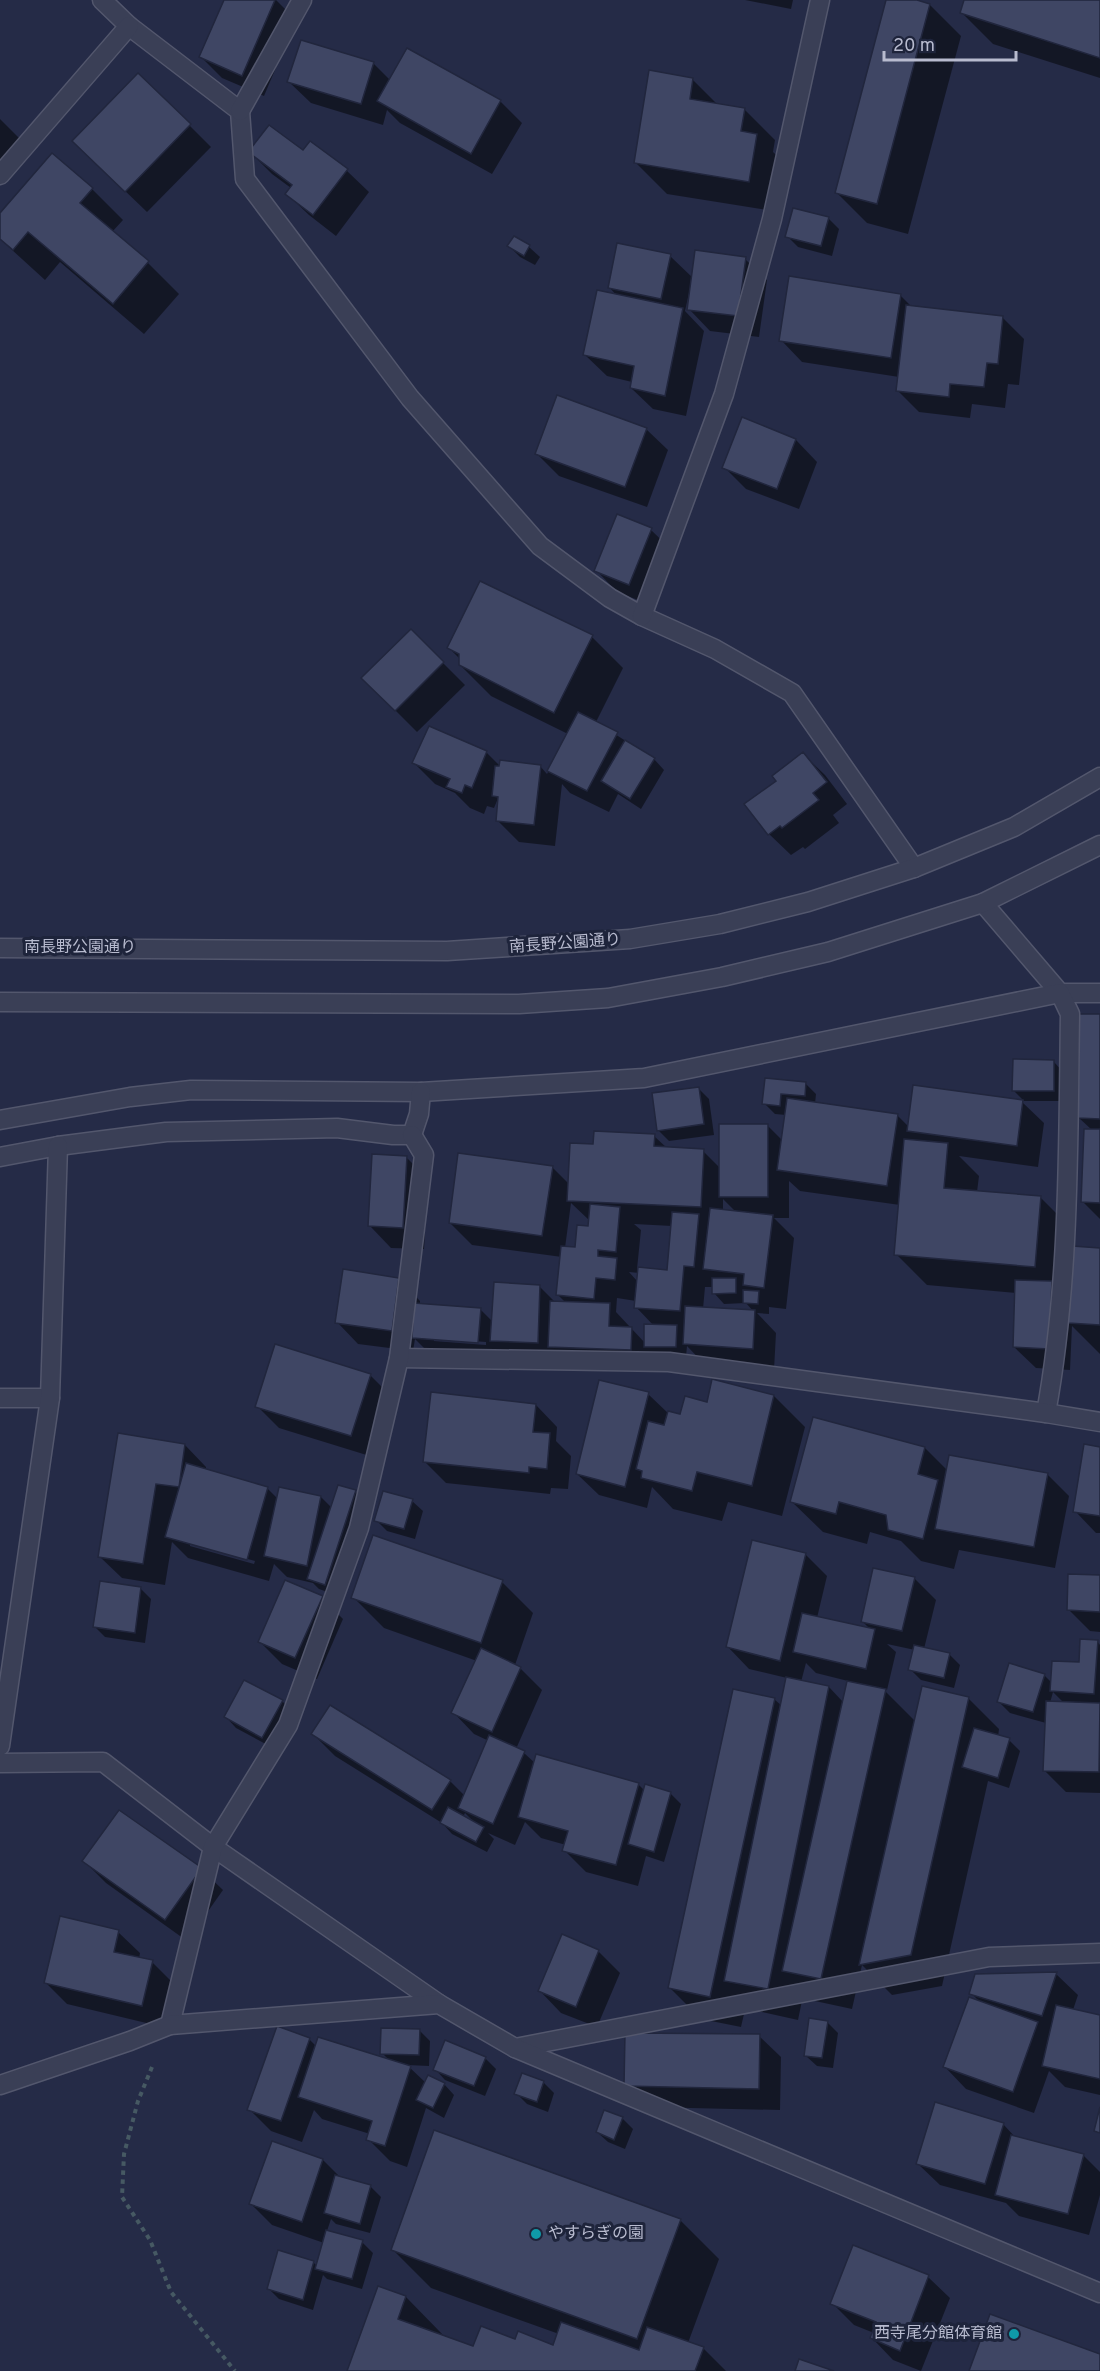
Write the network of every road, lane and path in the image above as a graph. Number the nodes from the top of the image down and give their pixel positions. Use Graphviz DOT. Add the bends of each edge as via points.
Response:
graph roads {
  1 [pos="102,0"];
  2 [pos="302,0"];
  3 [pos="820,0"];
  4 [pos="129,26"];
  5 [pos="240,111"];
  6 [pos="0,176"];
  7 [pos="642,616"];
  8 [pos="1100,777"];
  9 [pos="1100,845"];
  10 [pos="914,868"];
  11 [pos="983,903"];
  12 [pos="0,948"];
  13 [pos="1060,993"];
  14 [pos="1100,993"];
  15 [pos="0,1002"];
  16 [pos="421,1092"];
  17 [pos="0,1120"];
  18 [pos="412,1135"];
  19 [pos="58,1146"];
  20 [pos="0,1157"];
  21 [pos="399,1358"];
  22 [pos="0,1398"];
  23 [pos="50,1398"];
  24 [pos="1046,1413"];
  25 [pos="1100,1422"];
  26 [pos="6,1656"];
  27 [pos="0,1746"];
  28 [pos="0,1763"];
  29 [pos="213,1847"];
  30 [pos="1100,1953"];
  31 [pos="439,2004"];
  32 [pos="170,2025"];
  33 [pos="515,2048"];
  34 [pos="0,2085"];
  35 [pos="1100,2293"];
  36 [pos="235,2371"];
  1 -- 4 [label="street"];
  2 -- 5 [label="street"];
  3 -- 7 [label="street" via="772,219 724,394"];
  4 -- 5 [label="street"];
  4 -- 6 [label="street"];
  5 -- 7 [label="street" via="245,179 410,398 540,546 610,598"];
  7 -- 10 [label="street" via="715,649 792,693"];
  8 -- 10 [label="street, 南長野公園通り" via="1014,827"];
  9 -- 11 [label="street"];
  10 -- 12 [label="street, 南長野公園通り" via="808,903 720,924 630,939 447,951"];
  11 -- 13 [label="street"];
  11 -- 15 [label="street" via="828,952 608,998 519,1004"];
  13 -- 14 [label="street"];
  13 -- 16 [label="street" via="644,1078"];
  13 -- 24 [label="street" via="1070,1014 1067,1200 1056,1357"];
  16 -- 17 [label="street" via="191,1090"];
  16 -- 18 [label="street"];
  18 -- 19 [label="street" via="337,1128 210,1130"];
  18 -- 21 [label="street" via="424,1155"];
  19 -- 20 [label="street"];
  19 -- 23 [label="street"];
  21 -- 24 [label="street" via="669,1362"];
  21 -- 29 [label="street" via="359,1528 288,1725"];
  22 -- 23 [label="street"];
  23 -- 26 [label="street"];
  24 -- 25 [label="street"];
  26 -- 27 [label="street"];
  28 -- 29 [label="street" via="103,1762"];
  29 -- 31 [label="street"];
  29 -- 32 [label="street"];
  30 -- 33 [label="street" via="989,1957"];
  31 -- 32 [label="street"];
  31 -- 33 [label="street"];
  32 -- 34 [label="street"];
  32 -- 36 [label="path" via="138,2101 124,2154 122,2197 150,2240 171,2292"];
  33 -- 35 [label="street"];
}
